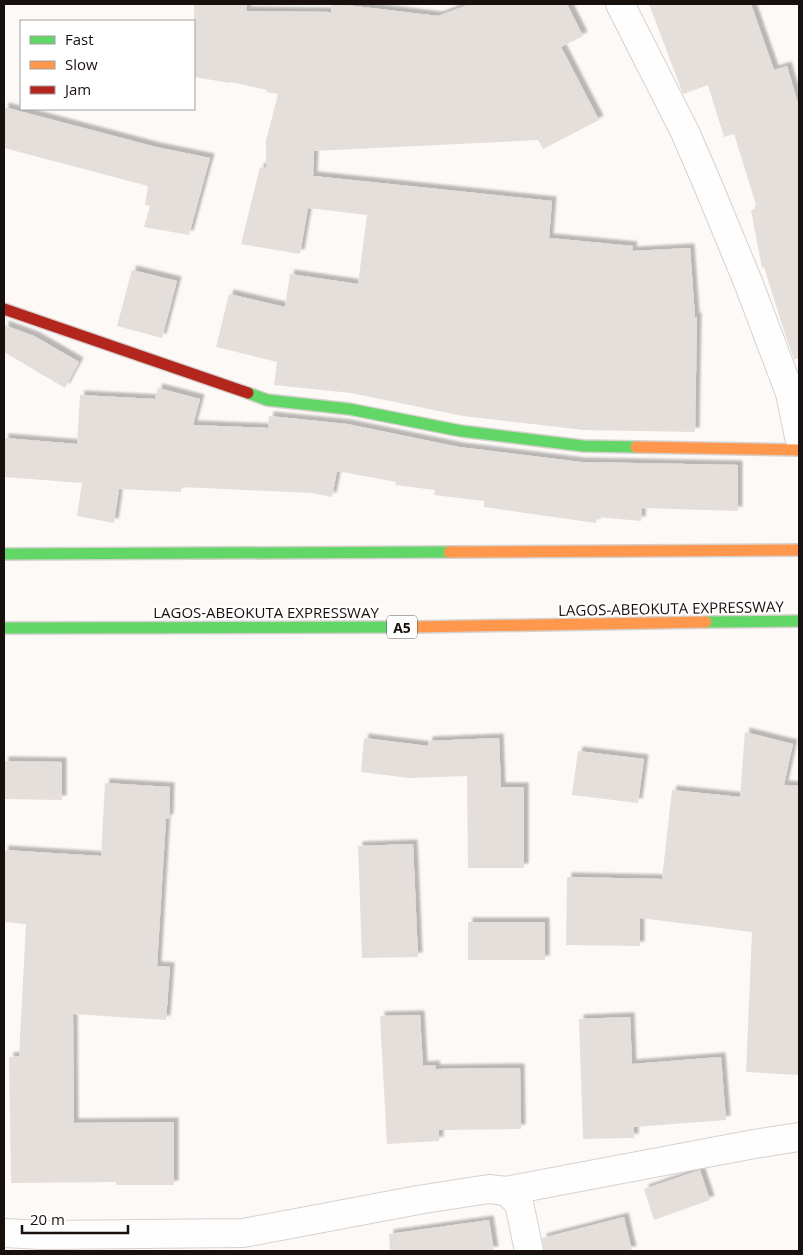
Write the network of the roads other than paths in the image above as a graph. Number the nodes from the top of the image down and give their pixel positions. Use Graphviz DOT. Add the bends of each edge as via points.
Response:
graph roads {
  1 [pos="620,4"];
  2 [pos="4,309"];
  3 [pos="799,437"];
  4 [pos="799,450"];
  5 [pos="799,550"];
  6 [pos="4,554"];
  7 [pos="799,621"];
  8 [pos="4,628"];
  9 [pos="799,1137"];
  10 [pos="506,1191"];
  11 [pos="4,1233"];
  12 [pos="529,1251"];
  1 -- 3 [label="street" via="685,132 722,219 790,393"];
  2 -- 4 [label="main road" via="267,400 349,409 461,432 583,446"];
  5 -- 6 [label="main road"];
  7 -- 8 [label="main road, LAGOS-ABEOKUTA EXPRESSWAY / A5" via="413,627"];
  9 -- 10 [label="street"];
  10 -- 11 [label="street" via="467,1192 243,1233"];
  10 -- 12 [label="street" via="519,1203"];
}
